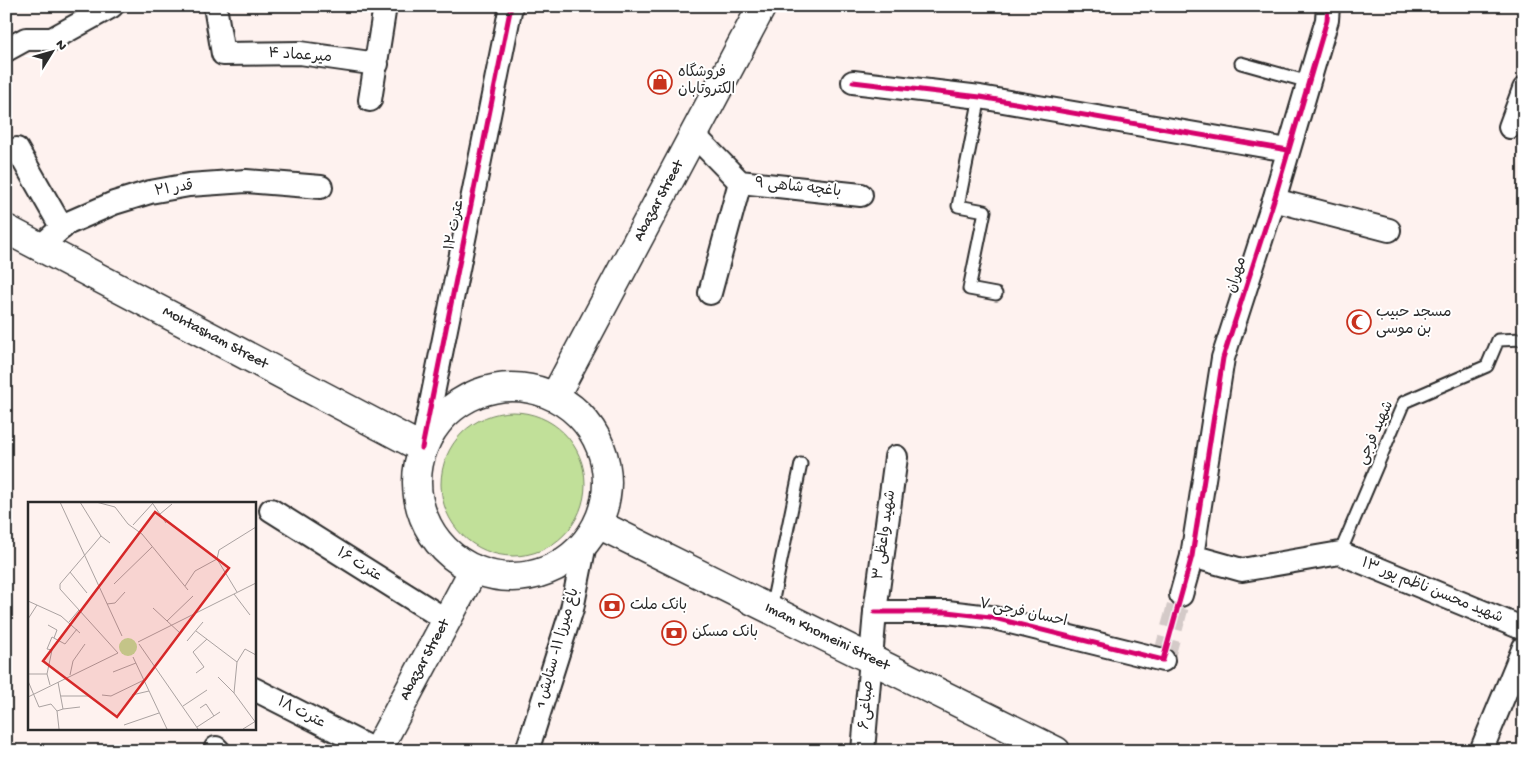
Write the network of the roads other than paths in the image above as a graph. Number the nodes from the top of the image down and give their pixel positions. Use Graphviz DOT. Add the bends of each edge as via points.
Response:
graph roads {
  1 [pos="112,6"];
  2 [pos="214,6"];
  3 [pos="385,6"];
  4 [pos="512,6"];
  5 [pos="762,6"];
  6 [pos="1328,6"];
  7 [pos="6,50"];
  8 [pos="1241,63"];
  9 [pos="377,64"];
  10 [pos="854,82"];
  11 [pos="1308,82"];
  12 [pos="1524,89"];
  13 [pos="980,97"];
  14 [pos="370,100"];
  15 [pos="1510,127"];
  16 [pos="694,135"];
  17 [pos="18,149"];
  18 [pos="1288,150"];
  19 [pos="740,182"];
  20 [pos="321,187"];
  21 [pos="861,195"];
  22 [pos="1274,200"];
  23 [pos="62,228"];
  24 [pos="6,229"];
  25 [pos="1388,230"];
  26 [pos="41,246"];
  27 [pos="710,293"];
  28 [pos="996,294"];
  29 [pos="1524,340"];
  30 [pos="555,396"];
  31 [pos="422,448"];
  32 [pos="896,458"];
  33 [pos="801,464"];
  34 [pos="271,510"];
  35 [pos="592,534"];
  36 [pos="1340,553"];
  37 [pos="1192,556"];
  38 [pos="474,569"];
  39 [pos="1181,595"];
  40 [pos="771,610"];
  41 [pos="874,612"];
  42 [pos="446,620"];
  43 [pos="1524,629"];
  44 [pos="1524,647"];
  45 [pos="871,659"];
  46 [pos="1163,660"];
  47 [pos="255,690"];
  48 [pos="376,751"];
  49 [pos="527,751"];
  50 [pos="863,751"];
  51 [pos="1056,751"];
  52 [pos="1481,751"];
  1 -- 7 [label="street" via="52,39 26,39"];
  2 -- 9 [label="street, میرعماد ۴" via="223,54 300,53"];
  3 -- 9 [label="street"];
  4 -- 31 [label="street, عترت ۱۲"];
  5 -- 16 [label="main road, Abazar Street"];
  6 -- 11 [label="street, مهران" via="1327,20"];
  8 -- 11 [label="lane"];
  9 -- 14 [label="street"];
  10 -- 13 [label="street"];
  11 -- 18 [label="street, مهران"];
  12 -- 15 [label="street"];
  13 -- 18 [label="street"];
  13 -- 28 [label="lane" via="958,206 985,211 969,289"];
  16 -- 19 [label="street, باغچه شاهی ۹"];
  16 -- 30 [label="main road, Abazar Street"];
  17 -- 23 [label="street"];
  18 -- 22 [label="street, مهران"];
  19 -- 21 [label="street, باغچه شاهی ۹"];
  19 -- 27 [label="street"];
  20 -- 23 [label="street, قدر ۲۱" via="246,181 189,185 114,203"];
  22 -- 25 [label="street"];
  22 -- 37 [label="street, مهران" via="1223,358"];
  23 -- 26 [label="street, قدر ۲۱"];
  24 -- 26 [label="main road, Mohtasham Street"];
  26 -- 31 [label="main road, Mohtasham Street"];
  29 -- 36 [label="lane, شهید فرجی" via="1498,340 1487,366 1404,402"];
  30 -- 31 [label="main road" via="524,387 492,388 462,400 438,420"];
  30 -- 35 [label="main road" via="579,413 597,438 606,466 607,495"];
  31 -- 38 [label="main road" via="417,477 419,496 431,532 450,554"];
  32 -- 41 [label="street, شهید واعظی ۳"];
  33 -- 40 [label="lane"];
  34 -- 42 [label="street, عترت ۱۶"];
  35 -- 38 [label="main road" via="567,561 545,572 521,577 497,576"];
  35 -- 40 [label="main road, Imam Khomeini Street"];
  35 -- 49 [label="street, باغ میرزا ۱۱- ستایش 1"];
  36 -- 37 [label="street" via="1242,570"];
  36 -- 43 [label="street, شهید محسن ناظم پور ۱۳"];
  37 -- 39 [label="street, مهران"];
  38 -- 42 [label="main road, Abazar Street"];
  40 -- 45 [label="main road, Imam Khomeini Street"];
  41 -- 45 [label="street"];
  41 -- 46 [label="street, احسان فرجی ۷" via="990,616"];
  42 -- 48 [label="main road, Abazar Street"];
  44 -- 52 [label="street"];
  45 -- 50 [label="street, صباغی۶"];
  45 -- 51 [label="main road, Imam Khomeini Street"];
  47 -- 48 [label="street, عترت ۱۸"];
}
